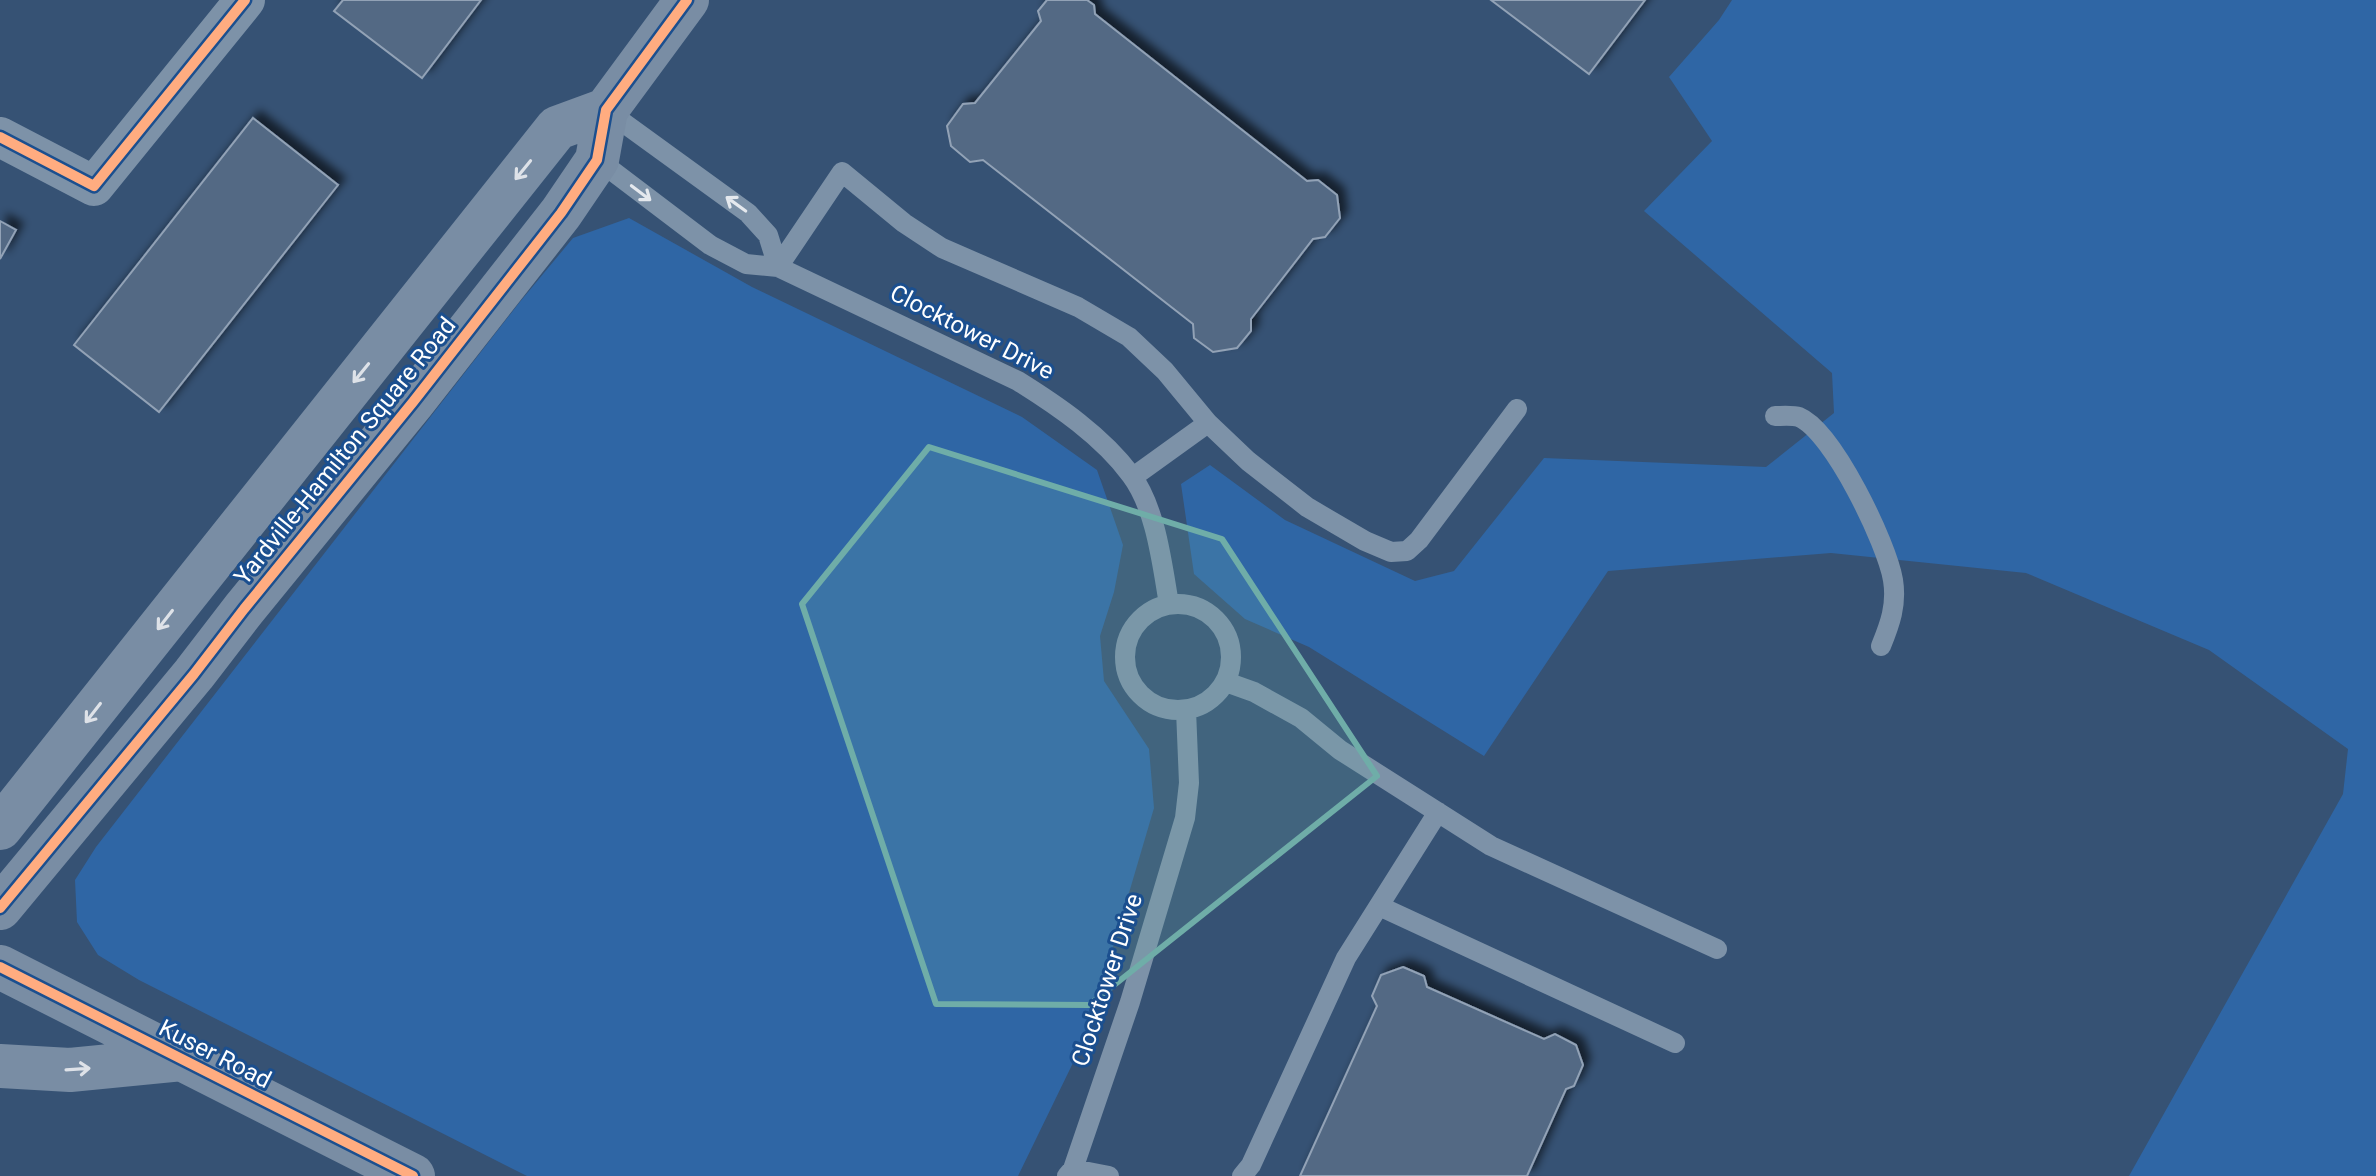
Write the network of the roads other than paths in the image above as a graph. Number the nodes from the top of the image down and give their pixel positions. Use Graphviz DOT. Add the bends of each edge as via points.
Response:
graph roads {
  1 [pos="245,0"];
  2 [pos="687,0"];
  3 [pos="606,110"];
  4 [pos="557,128"];
  5 [pos="0,137"];
  6 [pos="597,160"];
  7 [pos="778,267"];
  8 [pos="1517,409"];
  9 [pos="1775,416"];
  10 [pos="1208,423"];
  11 [pos="1133,477"];
  12 [pos="1169,604"];
  13 [pos="1881,646"];
  14 [pos="1226,682"];
  15 [pos="1186,710"];
  16 [pos="52,766"];
  17 [pos="0,786"];
  18 [pos="1438,812"];
  19 [pos="0,828"];
  20 [pos="1379,906"];
  21 [pos="0,908"];
  22 [pos="1717,949"];
  23 [pos="0,967"];
  24 [pos="1675,1043"];
  25 [pos="182,1059"];
  26 [pos="0,1066"];
  27 [pos="1071,1174"];
  28 [pos="413,1176"];
  29 [pos="1109,1176"];
  30 [pos="1242,1176"];
  1 -- 5 [label="street" via="94,186"];
  2 -- 3 [label="street, Yardville-Hamilton Square Road"];
  3 -- 4 [label="street"];
  3 -- 6 [label="street, Yardville-Hamilton Square Road"];
  7 -- 3 [label="lane, one-way" via="768,235 748,213"];
  4 -- 6 [label="lane, Clocktower Drive"];
  4 -- 16 [label="street, Yardville-Hamilton Square Road, one-way"];
  6 -- 7 [label="lane, Clocktower Drive, one-way" via="710,245 746,264"];
  6 -- 21 [label="street, Yardville-Hamilton Square Road" via="413,402"];
  7 -- 10 [label="lane" via="842,172 942,248 1078,307 1129,337"];
  7 -- 11 [label="lane, Clocktower Drive" via="1018,381 1104,445"];
  8 -- 10 [label="lane" via="1419,540 1407,551 1391,552 1307,507"];
  9 -- 13 [label="lane" via="1799,417 1825,440 1881,537 1893,581 1894,615"];
  10 -- 11 [label="lane"];
  11 -- 12 [label="lane, Clocktower Drive" via="1157,540"];
  12 -- 14 [label="lane" via="1194,606 1216,619 1231,649"];
  12 -- 15 [label="lane" via="1137,622 1128,638 1126,665 1136,690 1150,702"];
  14 -- 15 [label="lane" via="1216,696"];
  14 -- 18 [label="lane" via="1301,718 1340,750"];
  15 -- 27 [label="lane, Clocktower Drive" via="1185,818"];
  16 -- 17 [label="street"];
  16 -- 19 [label="street, Yardville-Hamilton Square Road"];
  18 -- 20 [label="lane"];
  18 -- 22 [label="lane" via="1491,846"];
  20 -- 24 [label="lane"];
  20 -- 30 [label="lane" via="1346,958"];
  23 -- 25 [label="street, Kuser Road"];
  26 -- 25 [label="street, one-way" via="70,1070"];
  25 -- 28 [label="street, Kuser Road" via="358,1157"];
  27 -- 29 [label="lane"];
}
